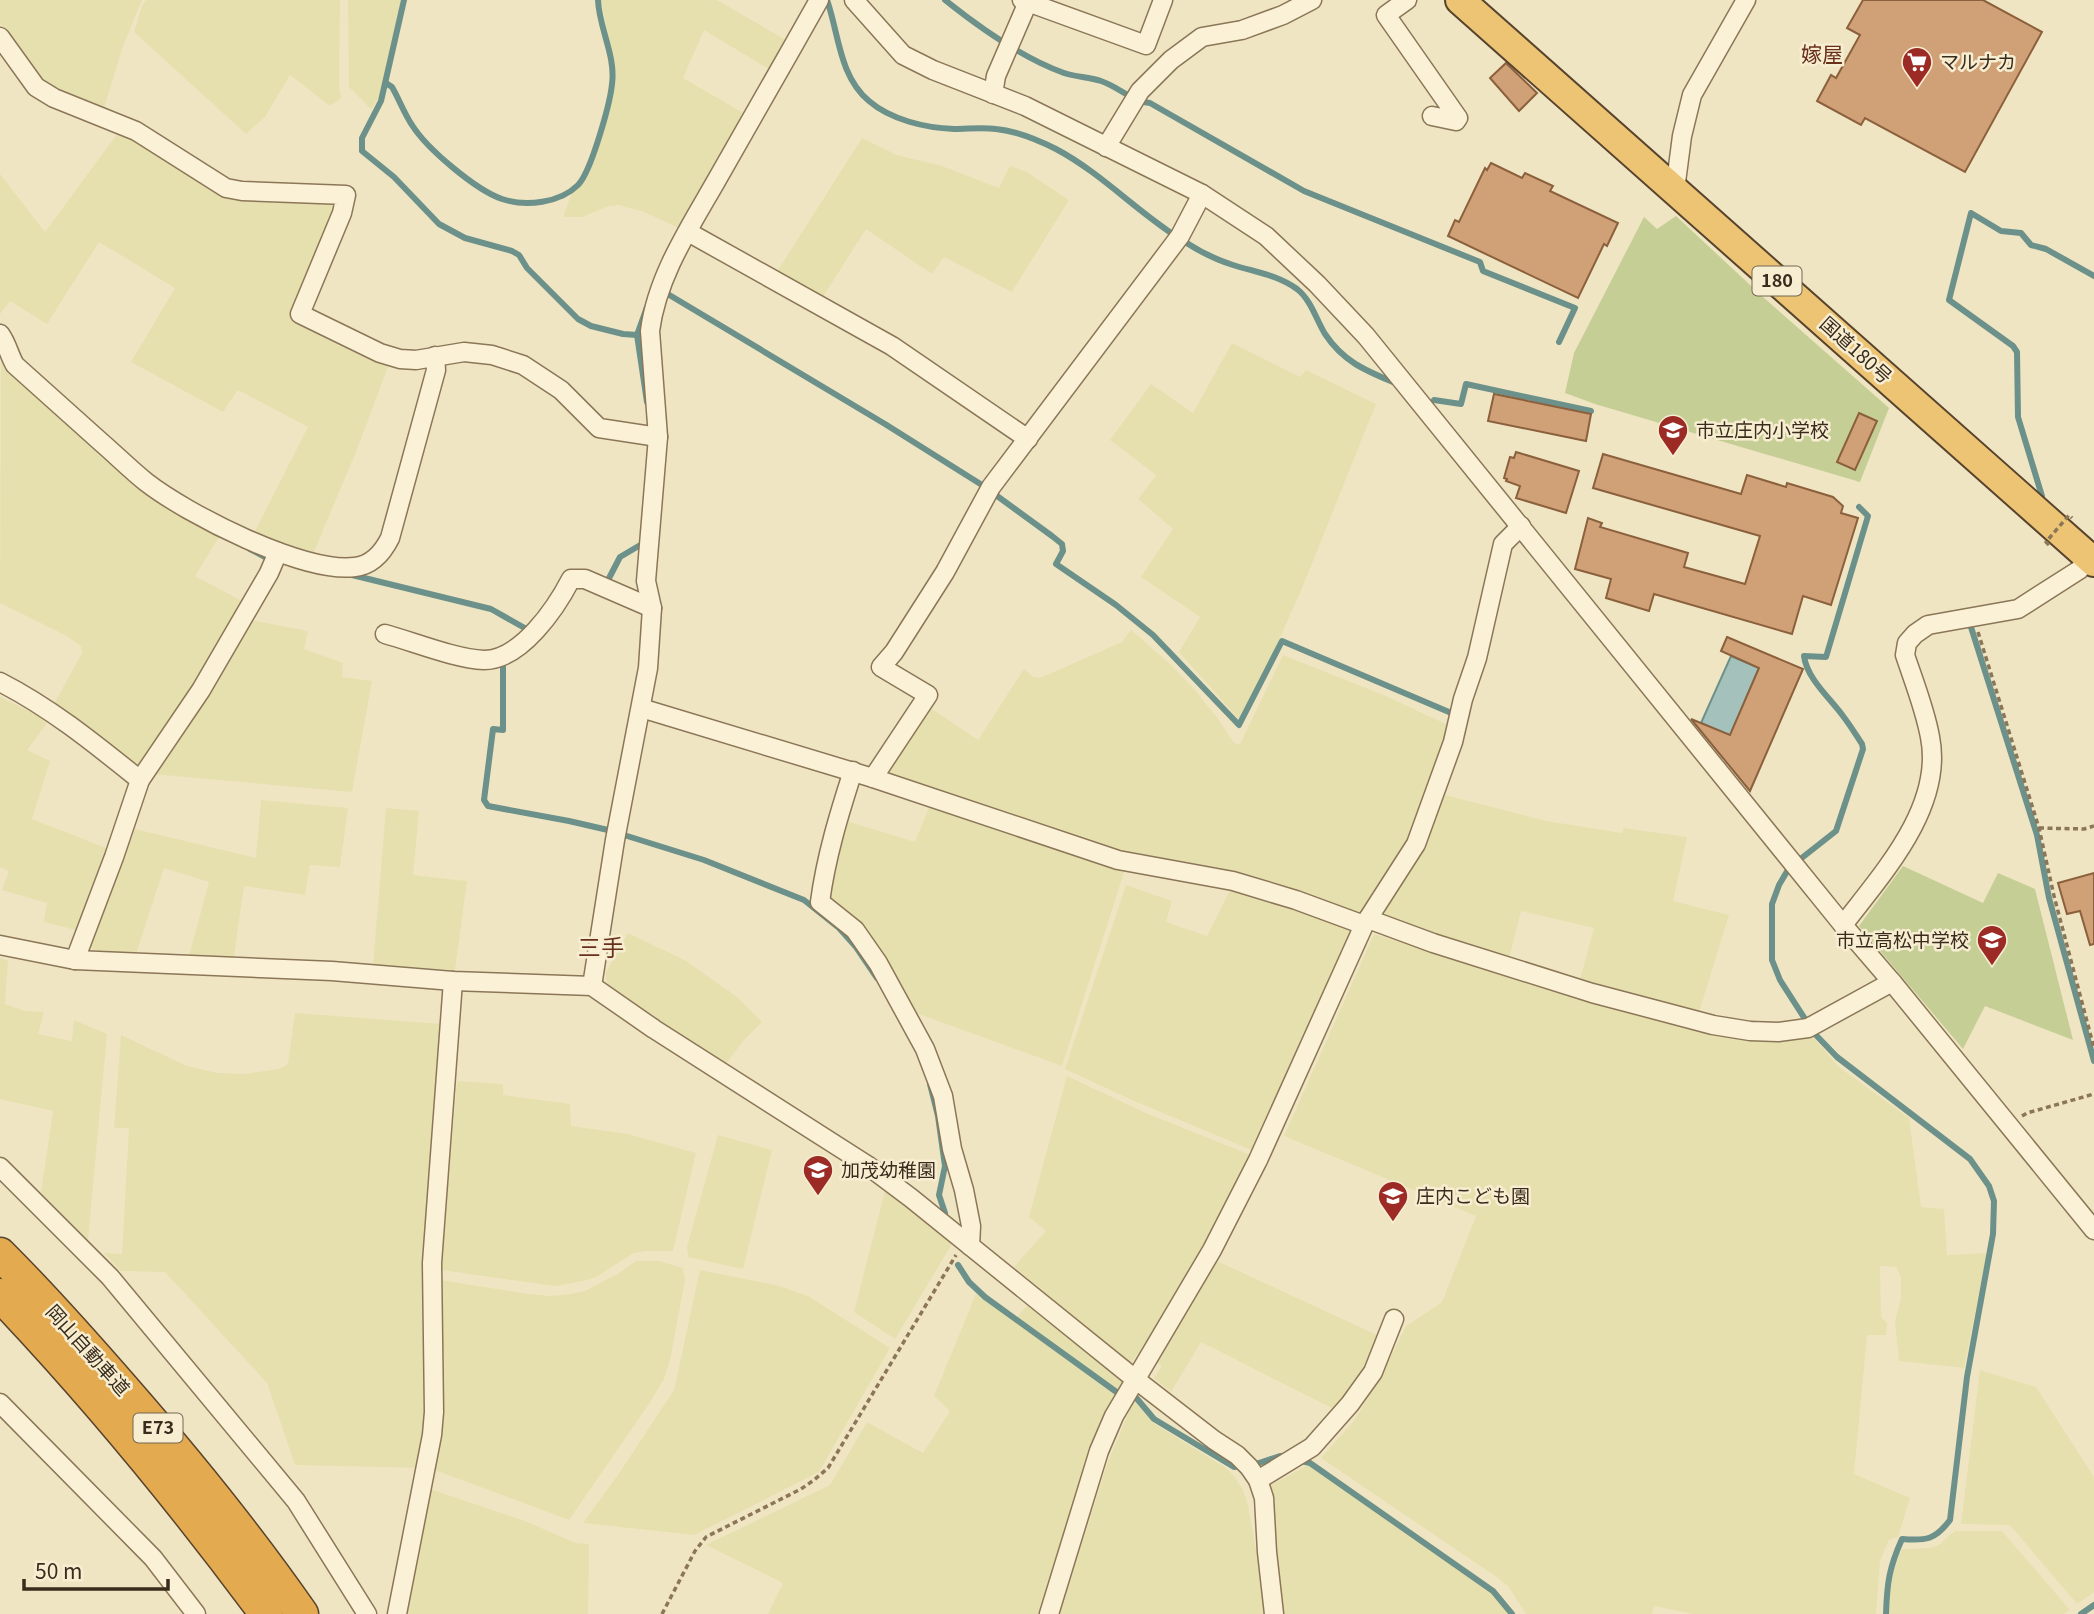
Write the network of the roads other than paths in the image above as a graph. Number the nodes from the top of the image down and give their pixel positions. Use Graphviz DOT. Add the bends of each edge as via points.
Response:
graph roads {
  1 [pos="819,0"];
  2 [pos="854,0"];
  3 [pos="1164,0"];
  4 [pos="1312,0"];
  5 [pos="1407,0"];
  6 [pos="1460,0"];
  7 [pos="1746,0"];
  8 [pos="1025,1"];
  9 [pos="0,37"];
  10 [pos="993,94"];
  11 [pos="1432,116"];
  12 [pos="1105,147"];
  13 [pos="1675,190"];
  14 [pos="1202,194"];
  15 [pos="688,232"];
  16 [pos="0,334"];
  17 [pos="435,356"];
  18 [pos="654,436"];
  19 [pos="1027,439"];
  20 [pos="1521,526"];
  21 [pos="276,558"];
  22 [pos="2093,558"];
  23 [pos="652,608"];
  24 [pos="385,634"];
  25 [pos="0,682"];
  26 [pos="641,708"];
  27 [pos="853,771"];
  28 [pos="873,778"];
  29 [pos="140,780"];
  30 [pos="1370,922"];
  31 [pos="1843,925"];
  32 [pos="0,945"];
  33 [pos="75,960"];
  34 [pos="453,981"];
  35 [pos="1892,982"];
  36 [pos="593,986"];
  37 [pos="0,1167"];
  38 [pos="2094,1230"];
  39 [pos="967,1244"];
  40 [pos="0,1254"];
  41 [pos="0,1295"];
  42 [pos="1394,1319"];
  43 [pos="1135,1379"];
  44 [pos="0,1403"];
  45 [pos="1251,1470"];
  46 [pos="196,1614"];
  47 [pos="266,1614"];
  48 [pos="302,1614"];
  49 [pos="367,1614"];
  50 [pos="397,1614"];
  51 [pos="1049,1614"];
  52 [pos="1274,1614"];
  1 -- 15 [label="street"];
  2 -- 10 [label="street" via="903,55"];
  3 -- 8 [label="street" via="1146,45"];
  4 -- 12 [label="street" via="1242,30 1202,37 1140,91"];
  5 -- 11 [label="street" via="1386,15 1458,118"];
  6 -- 13 [label="highway, 国道180号 / 180"];
  7 -- 13 [label="street" via="1692,94"];
  8 -- 10 [label="street"];
  9 -- 17 [label="street" via="36,87 136,131 226,188 346,195 300,314 380,354 416,360"];
  10 -- 12 [label="street"];
  12 -- 14 [label="street"];
  13 -- 22 [label="highway, 国道180号 / 180"];
  14 -- 19 [label="street" via="1178,238"];
  14 -- 20 [label="street" via="1266,236 1317,284 1366,336"];
  15 -- 18 [label="street" via="651,318"];
  15 -- 19 [label="street" via="892,346"];
  16 -- 21 [label="street" via="15,365 147,483"];
  17 -- 18 [label="street" via="464,352 523,365 561,390 599,428"];
  17 -- 21 [label="street" via="436,370 410,470 390,538 380,555 365,565 344,567"];
  18 -- 23 [label="street" via="646,581"];
  19 -- 28 [label="street" via="989,490 945,572 881,667 928,695"];
  20 -- 30 [label="street" via="1503,544 1478,658 1416,844"];
  20 -- 31 [label="street"];
  21 -- 29 [label="street" via="201,690"];
  22 -- 31 [label="street" via="2018,608 1928,625 1907,643 1905,655 1931,737 1928,790 1921,812 1893,860"];
  23 -- 24 [label="street" via="585,579 571,579 549,616 507,654 486,660"];
  23 -- 26 [label="street"];
  25 -- 29 [label="street" via="71,726"];
  26 -- 27 [label="street"];
  26 -- 36 [label="street"];
  27 -- 28 [label="street"];
  27 -- 39 [label="street" via="830,846 820,902 855,930 925,1049 943,1096 964,1190 971,1226"];
  28 -- 30 [label="street" via="1118,859 1233,881"];
  29 -- 33 [label="street"];
  30 -- 35 [label="street" via="1592,993 1713,1025 1769,1032 1810,1028"];
  30 -- 43 [label="street" via="1212,1250"];
  31 -- 35 [label="street"];
  32 -- 33 [label="street"];
  33 -- 34 [label="street"];
  34 -- 36 [label="street"];
  34 -- 50 [label="street" via="432,1263 432,1435"];
  35 -- 38 [label="street"];
  36 -- 39 [label="street" via="867,1165"];
  37 -- 49 [label="street" via="110,1277 296,1501"];
  39 -- 43 [label="street"];
  40 -- 48 [label="highway, 岡山自動車道 / E73" via="172,1444"];
  41 -- 47 [label="highway, 岡山自動車道 / E73" via="147,1459"];
  42 -- 45 [label="street" via="1373,1372 1312,1447 1292,1459"];
  43 -- 45 [label="street"];
  43 -- 51 [label="street" via="1100,1451"];
  44 -- 46 [label="street" via="153,1558"];
  45 -- 52 [label="street" via="1264,1498"];
}
